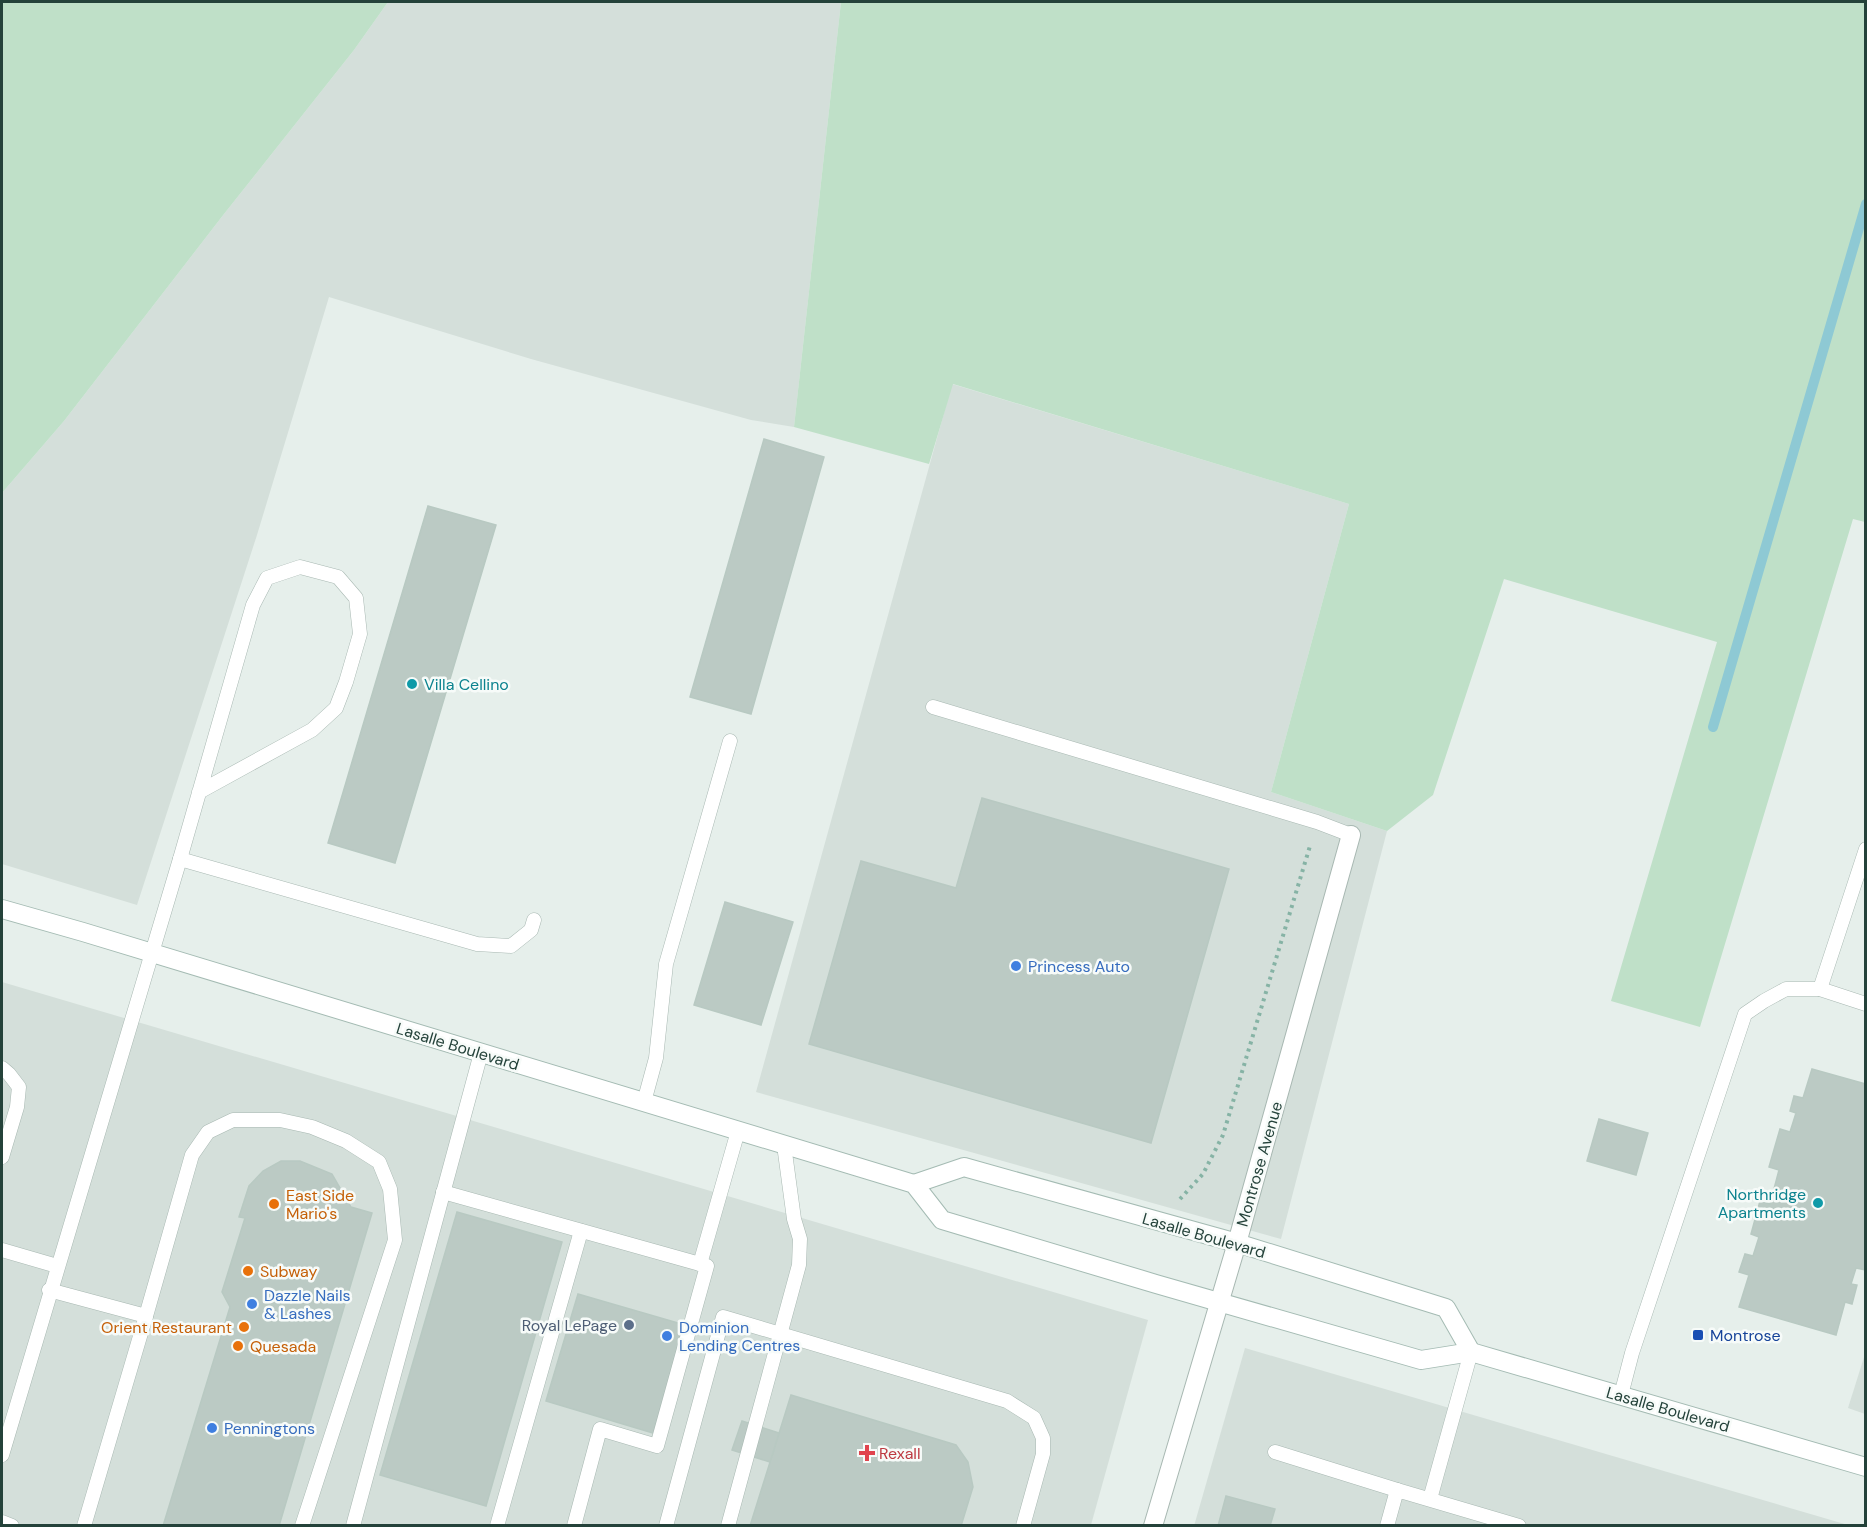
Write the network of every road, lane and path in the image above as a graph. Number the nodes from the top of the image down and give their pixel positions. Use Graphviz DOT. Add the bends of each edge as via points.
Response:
graph roads {
  1 [pos="933,707"];
  2 [pos="730,741"];
  3 [pos="199,792"];
  4 [pos="1317,822"];
  5 [pos="1351,835"];
  6 [pos="1866,849"];
  7 [pos="180,859"];
  8 [pos="2,909"];
  9 [pos="534,920"];
  10 [pos="152,953"];
  11 [pos="1820,989"];
  12 [pos="1866,1004"];
  13 [pos="481,1053"];
  14 [pos="2,1068"];
  15 [pos="644,1102"];
  16 [pos="738,1131"];
  17 [pos="784,1144"];
  18 [pos="2,1157"];
  19 [pos="914,1184"];
  20 [pos="443,1192"];
  21 [pos="1173,1225"];
  22 [pos="581,1231"];
  23 [pos="1237,1243"];
  24 [pos="2,1250"];
  25 [pos="700,1264"];
  26 [pos="57,1266"];
  27 [pos="49,1290"];
  28 [pos="1219,1303"];
  29 [pos="146,1316"];
  30 [pos="780,1334"];
  31 [pos="1471,1352"];
  32 [pos="1621,1395"];
  33 [pos="1275,1452"];
  34 [pos="2,1455"];
  35 [pos="1866,1467"];
  36 [pos="1397,1490"];
  37 [pos="1430,1499"];
  38 [pos="2,1522"];
  39 [pos="12,1526"];
  40 [pos="84,1526"];
  41 [pos="302,1526"];
  42 [pos="353,1526"];
  43 [pos="497,1526"];
  44 [pos="574,1526"];
  45 [pos="666,1526"];
  46 [pos="728,1526"];
  47 [pos="1023,1526"];
  48 [pos="1153,1526"];
  49 [pos="1387,1526"];
  50 [pos="1519,1526"];
  1 -- 4 [label="lane"];
  2 -- 15 [label="lane" via="666,964 656,1058"];
  3 -- 3 [label="lane" via="253,605 267,578 300,567 338,577 356,597 360,634 336,708 312,730"];
  3 -- 7 [label="lane"];
  4 -- 5 [label="lane"];
  4 -- 21 [label="path" via="1223,1135 1203,1174 1179,1200"];
  5 -- 23 [label="main road, Montrose Avenue"];
  6 -- 11 [label="lane"];
  7 -- 9 [label="lane" via="477,944 511,946 531,930"];
  7 -- 10 [label="lane"];
  8 -- 10 [label="main road, Lasalle Boulevard"];
  10 -- 13 [label="main road, Lasalle Boulevard"];
  10 -- 26 [label="lane"];
  11 -- 12 [label="lane"];
  11 -- 32 [label="lane" via="1786,989 1745,1014"];
  13 -- 15 [label="main road, Lasalle Boulevard"];
  13 -- 20 [label="lane"];
  14 -- 18 [label="lane" via="19,1087"];
  15 -- 16 [label="main road, Lasalle Boulevard"];
  16 -- 17 [label="main road, Lasalle Boulevard"];
  16 -- 25 [label="lane"];
  17 -- 19 [label="main road, Lasalle Boulevard"];
  17 -- 30 [label="lane" via="800,1239 799,1264"];
  19 -- 21 [label="main road, Lasalle Boulevard" via="964,1167"];
  19 -- 28 [label="main road, Lasalle Boulevard" via="942,1220"];
  20 -- 22 [label="lane"];
  20 -- 42 [label="lane"];
  21 -- 23 [label="main road, Lasalle Boulevard"];
  22 -- 25 [label="lane"];
  22 -- 43 [label="lane"];
  23 -- 28 [label="main road, Montrose Avenue"];
  23 -- 31 [label="main road, Lasalle Boulevard" via="1446,1308"];
  24 -- 26 [label="lane"];
  25 -- 44 [label="lane" via="707,1266 657,1446 600,1429"];
  26 -- 27 [label="lane"];
  27 -- 29 [label="lane"];
  27 -- 34 [label="lane"];
  28 -- 31 [label="main road, Lasalle Boulevard" via="1421,1360"];
  28 -- 48 [label="main road, Montrose Avenue"];
  29 -- 40 [label="lane"];
  29 -- 41 [label="lane" via="192,1155 208,1132 233,1120 280,1120 312,1127 346,1141 379,1162 390,1189 395,1240"];
  30 -- 45 [label="lane" via="723,1317"];
  30 -- 46 [label="lane"];
  30 -- 47 [label="lane" via="1007,1401 1034,1418 1043,1438 1043,1454"];
  31 -- 32 [label="main road, Lasalle Boulevard"];
  31 -- 37 [label="lane"];
  32 -- 35 [label="main road, Lasalle Boulevard"];
  33 -- 36 [label="lane"];
  36 -- 37 [label="lane"];
  36 -- 49 [label="lane"];
  37 -- 50 [label="lane"];
  38 -- 39 [label="lane"];
}
